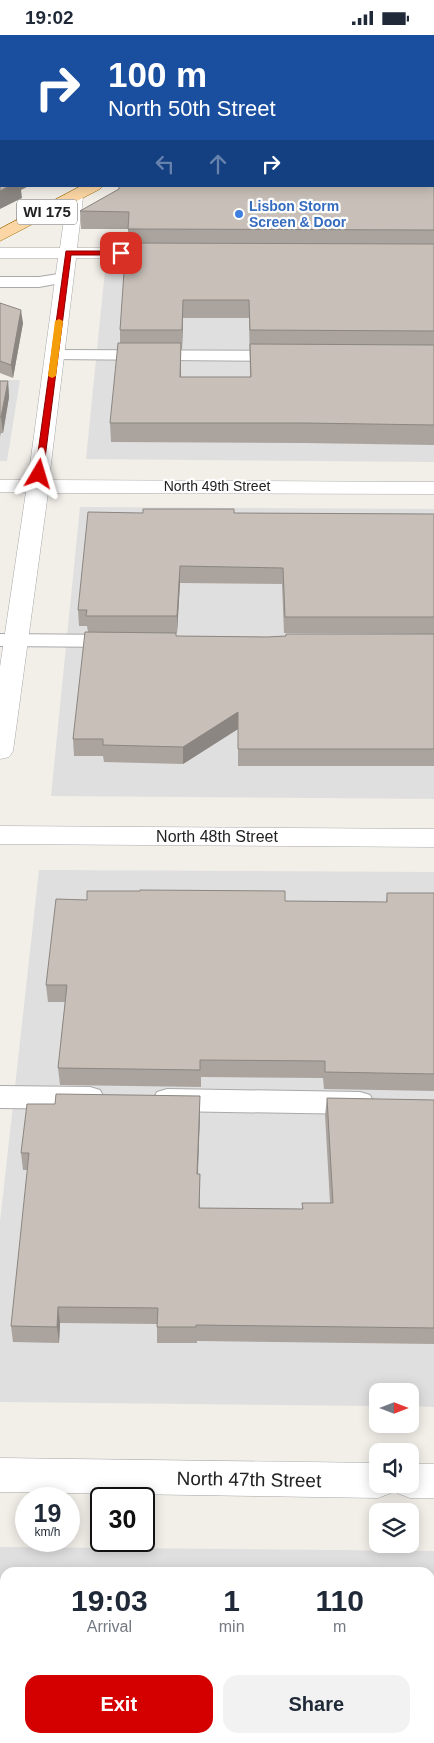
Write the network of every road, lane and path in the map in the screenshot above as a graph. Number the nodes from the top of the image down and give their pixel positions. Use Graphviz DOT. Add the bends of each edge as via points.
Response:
graph roads {
  1 [pos="92,187"];
  2 [pos="75,197"];
  3 [pos="0,236"];
  4 [pos="0,253"];
  5 [pos="68,253"];
  6 [pos="181,253"];
  7 [pos="65,278"];
  8 [pos="3,285"];
  9 [pos="55,355"];
  10 [pos="306,356"];
  11 [pos="0,486"];
  12 [pos="38,486"];
  13 [pos="434,488"];
  14 [pos="8,640"];
  15 [pos="136,641"];
  16 [pos="0,751"];
  17 [pos="0,835"];
  18 [pos="434,837"];
  19 [pos="0,1097"];
  20 [pos="385,1103"];
  21 [pos="0,1475"];
  22 [pos="369,1481"];
  23 [pos="419,1481"];
  24 [pos="434,1481"];
  1 -- 2 [label="main road, WI 175"];
  2 -- 3 [label="main road, WI 175"];
  2 -- 5 [label="street"];
  4 -- 5 [label="street"];
  5 -- 6 [label="street"];
  5 -- 7 [label="street"];
  7 -- 8 [label="lane"];
  7 -- 9 [label="street"];
  9 -- 10 [label="lane"];
  9 -- 12 [label="street"];
  11 -- 12 [label="street, North 49th Street"];
  12 -- 13 [label="street, North 49th Street"];
  12 -- 14 [label="street"];
  14 -- 15 [label="lane"];
  14 -- 16 [label="street"];
  17 -- 18 [label="street, North 48th Street"];
  19 -- 20 [label="lane"];
  21 -- 22 [label="street, North 47th Street"];
  23 -- 24 [label="street"];
}
